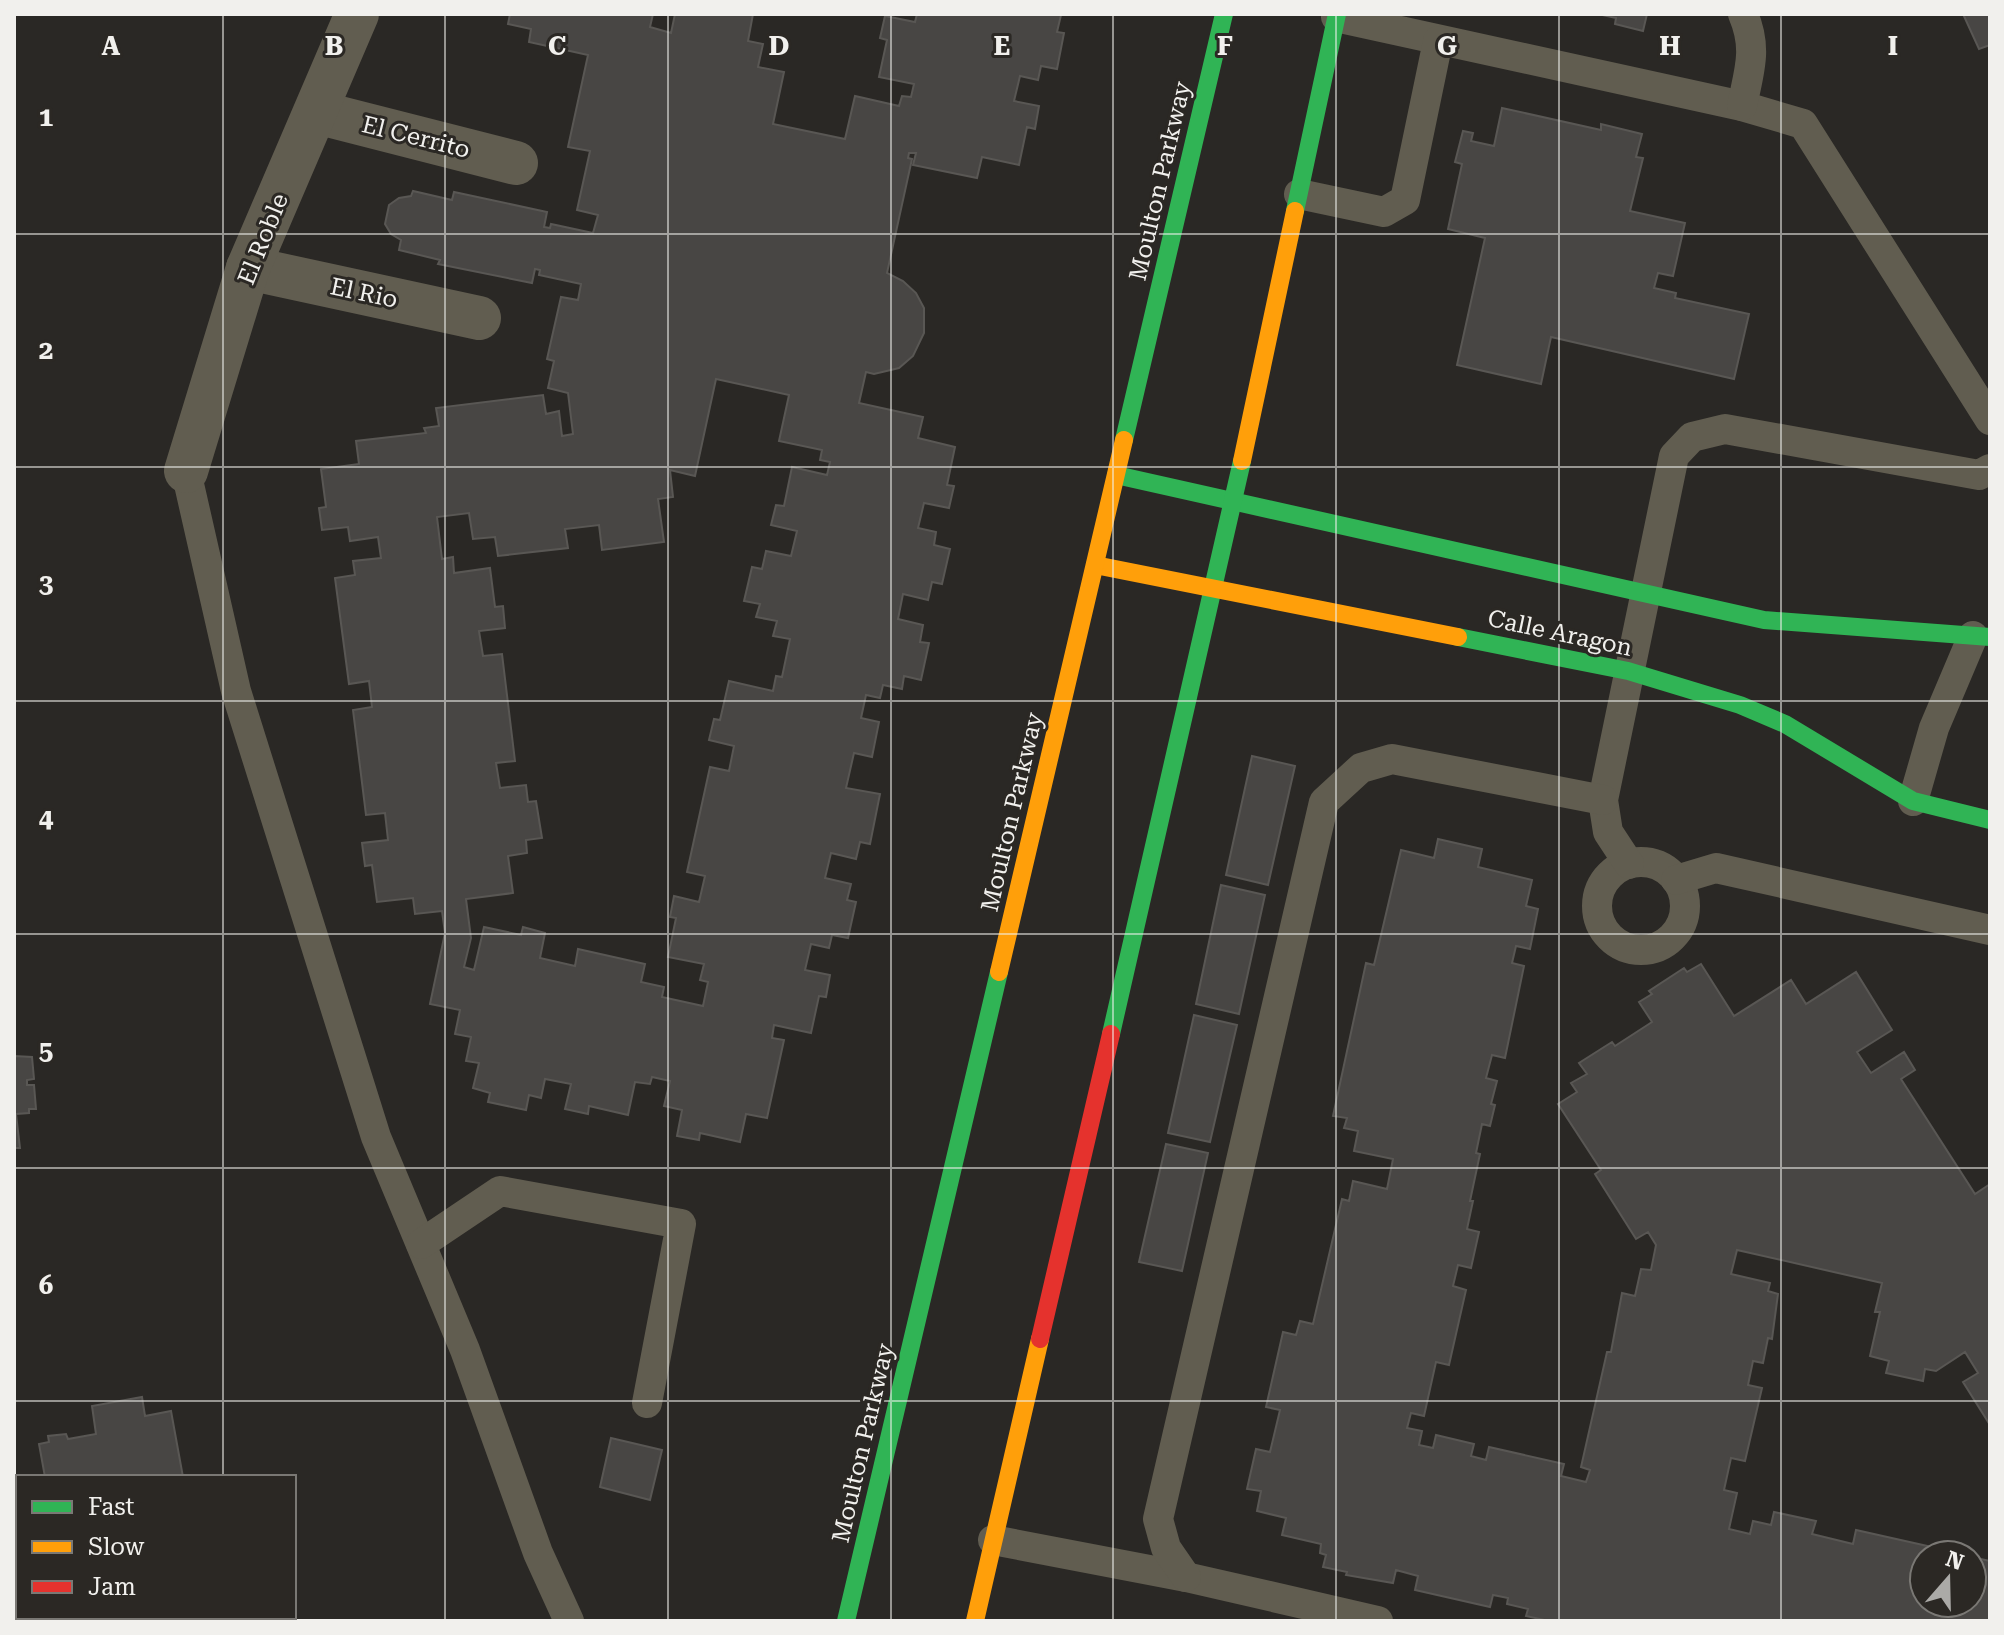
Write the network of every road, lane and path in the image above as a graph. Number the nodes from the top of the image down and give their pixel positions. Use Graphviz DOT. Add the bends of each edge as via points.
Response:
graph roads {
  1 [pos="357,14"];
  2 [pos="1224,14"];
  3 [pos="1743,14"];
  4 [pos="1336,16"];
  5 [pos="1438,41"];
  6 [pos="1742,106"];
  7 [pos="316,112"];
  8 [pos="516,163"];
  9 [pos="1299,194"];
  10 [pos="248,268"];
  11 [pos="479,318"];
  12 [pos="1990,420"];
  13 [pos="1990,469"];
  14 [pos="186,471"];
  15 [pos="1116,475"];
  16 [pos="1233,503"];
  17 [pos="1095,565"];
  18 [pos="1212,587"];
  19 [pos="1644,594"];
  20 [pos="1982,637"];
  21 [pos="1628,671"];
  22 [pos="1603,800"];
  23 [pos="1913,801"];
  24 [pos="1990,820"];
  25 [pos="1629,864"];
  26 [pos="1676,880"];
  27 [pos="1990,930"];
  28 [pos="421,1244"];
  29 [pos="647,1403"];
  30 [pos="993,1540"];
  31 [pos="1186,1577"];
  32 [pos="569,1621"];
  33 [pos="846,1621"];
  34 [pos="975,1621"];
  35 [pos="1378,1621"];
  1 -- 7 [label="street, El Roble"];
  2 -- 15 [label="main road, Moulton Parkway"];
  3 -- 6 [label="lane" via="1753,51"];
  4 -- 5 [label="lane"];
  4 -- 9 [label="main road"];
  5 -- 6 [label="lane"];
  5 -- 9 [label="lane" via="1405,200 1384,212"];
  6 -- 12 [label="lane" via="1803,124"];
  7 -- 8 [label="street, El Cerrito"];
  7 -- 10 [label="street, El Roble"];
  9 -- 16 [label="main road"];
  10 -- 11 [label="street, El Rio"];
  10 -- 14 [label="street, El Roble"];
  13 -- 19 [label="lane" via="1979,475 1725,429 1692,437 1674,456"];
  14 -- 28 [label="lane" via="236,691 376,1137"];
  15 -- 16 [label="main road"];
  15 -- 17 [label="main road, Moulton Parkway"];
  16 -- 18 [label="main road"];
  16 -- 19 [label="main road"];
  17 -- 18 [label="main road, Calle Aragon"];
  17 -- 33 [label="main road, Moulton Parkway"];
  18 -- 21 [label="main road, Calle Aragon"];
  18 -- 30 [label="main road"];
  19 -- 20 [label="main road" via="1764,620"];
  19 -- 21 [label="lane"];
  20 -- 23 [label="lane" via="1934,728"];
  21 -- 22 [label="lane"];
  21 -- 23 [label="main road, Calle Aragon" via="1785,724"];
  22 -- 25 [label="lane" via="1608,832"];
  22 -- 31 [label="lane" via="1392,759 1361,768 1324,802 1158,1519 1166,1548"];
  23 -- 24 [label="main road, Calle Aragon"];
  25 -- 26 [label="lane" via="1663,868"];
  25 -- 26 [label="lane" via="1602,884 1598,917 1618,944 1635,950 1667,941 1679,929 1683,895"];
  26 -- 27 [label="lane" via="1716,868"];
  28 -- 29 [label="lane" via="500,1191 681,1224"];
  28 -- 32 [label="lane" via="538,1553"];
  30 -- 31 [label="lane"];
  30 -- 34 [label="main road"];
  31 -- 35 [label="lane"];
}
